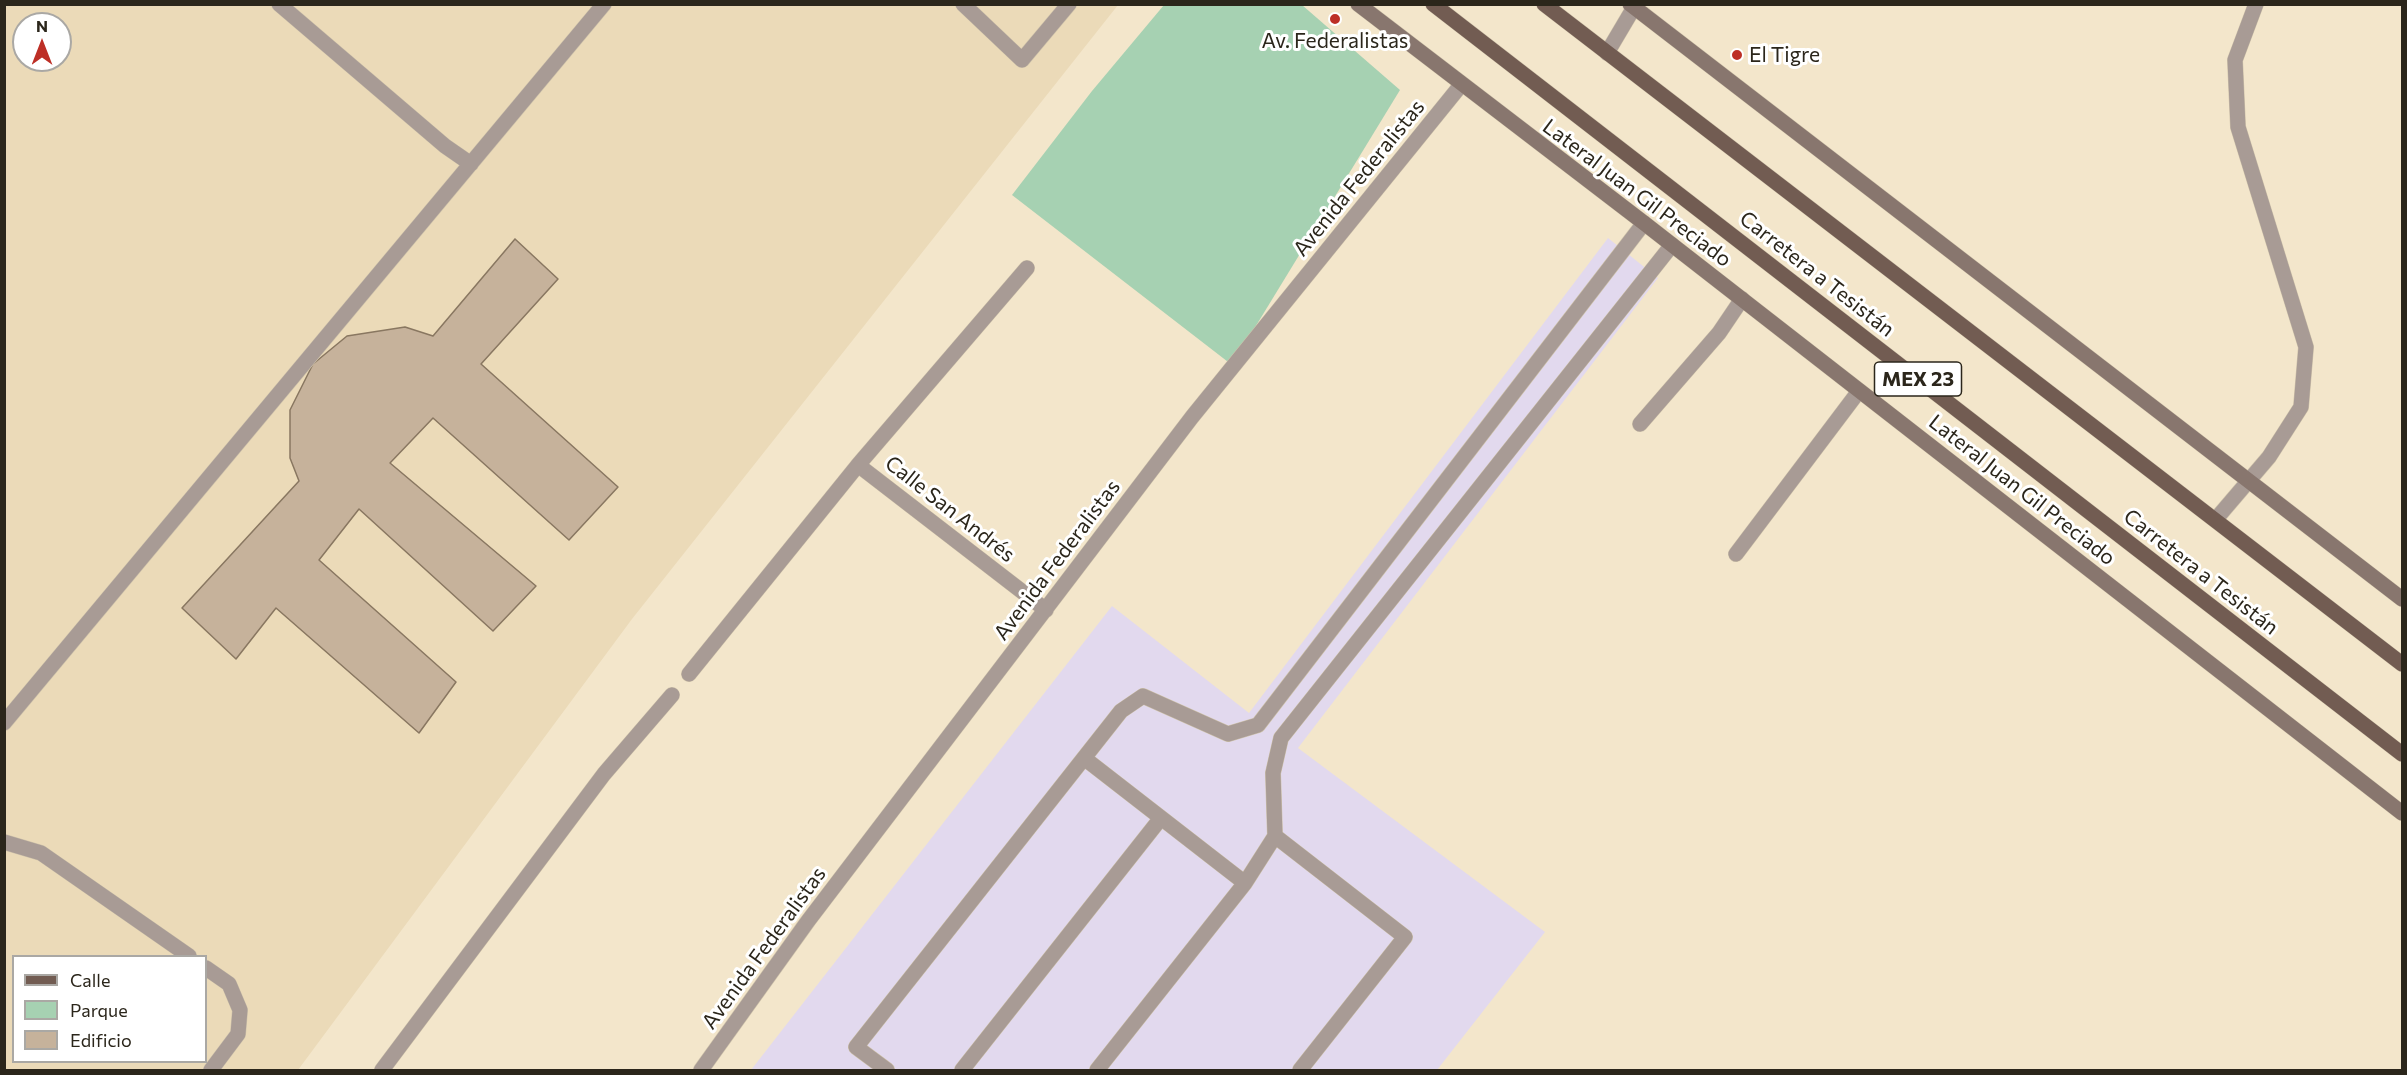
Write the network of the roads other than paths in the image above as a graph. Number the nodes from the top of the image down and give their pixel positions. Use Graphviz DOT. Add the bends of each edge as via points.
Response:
graph roads {
  1 [pos="279,4"];
  2 [pos="604,4"];
  3 [pos="963,4"];
  4 [pos="1069,4"];
  5 [pos="1358,4"];
  6 [pos="1433,4"];
  7 [pos="1545,4"];
  8 [pos="2256,4"];
  9 [pos="1633,6"];
  10 [pos="1607,52"];
  11 [pos="1461,85"];
  12 [pos="471,164"];
  13 [pos="1644,223"];
  14 [pos="1672,245"];
  15 [pos="1027,268"];
  16 [pos="1742,299"];
  17 [pos="1860,391"];
  18 [pos="1640,424"];
  19 [pos="858,465"];
  20 [pos="2247,481"];
  21 [pos="2216,519"];
  22 [pos="1736,554"];
  23 [pos="2403,599"];
  24 [pos="1046,610"];
  25 [pos="2403,664"];
  26 [pos="689,674"];
  27 [pos="672,695"];
  28 [pos="4,723"];
  29 [pos="2403,754"];
  30 [pos="1084,758"];
  31 [pos="2403,813"];
  32 [pos="1161,818"];
  33 [pos="1275,837"];
  34 [pos="4,842"];
  35 [pos="1245,883"];
  36 [pos="186,955"];
  37 [pos="207,969"];
  38 [pos="211,1071"];
  39 [pos="382,1071"];
  40 [pos="701,1071"];
  41 [pos="887,1071"];
  42 [pos="962,1071"];
  43 [pos="1097,1071"];
  44 [pos="1300,1071"];
  1 -- 12 [label="street"];
  2 -- 12 [label="street"];
  3 -- 4 [label="street" via="1022,60"];
  5 -- 11 [label="main road, Lateral Juan Gil Preciado"];
  6 -- 29 [label="main road, Carretera a Tesistán / MEX 23"];
  7 -- 10 [label="main road, MEX 23"];
  8 -- 20 [label="street" via="2235,60 2238,127 2306,347 2301,407 2269,457"];
  9 -- 10 [label="street"];
  9 -- 20 [label="main road"];
  10 -- 21 [label="main road, MEX 23"];
  11 -- 13 [label="main road, Lateral Juan Gil Preciado"];
  11 -- 24 [label="street, Avenida Federalistas" via="1192,417"];
  12 -- 28 [label="street"];
  13 -- 14 [label="main road, Lateral Juan Gil Preciado"];
  13 -- 30 [label="street" via="1258,725 1228,734 1143,696 1121,711"];
  14 -- 16 [label="main road, Lateral Juan Gil Preciado"];
  14 -- 33 [label="street" via="1281,738 1273,773"];
  15 -- 19 [label="street"];
  16 -- 17 [label="main road, Lateral Juan Gil Preciado"];
  16 -- 18 [label="street" via="1719,333"];
  17 -- 22 [label="street"];
  17 -- 31 [label="main road, Lateral Juan Gil Preciado"];
  19 -- 24 [label="street, Calle San Andrés"];
  19 -- 26 [label="street"];
  20 -- 21 [label="street"];
  20 -- 23 [label="main road"];
  21 -- 25 [label="main road, MEX 23"];
  24 -- 40 [label="street, Avenida Federalistas" via="816,912"];
  27 -- 39 [label="street" via="604,774"];
  30 -- 32 [label="street"];
  30 -- 41 [label="street" via="856,1047"];
  32 -- 35 [label="street"];
  32 -- 42 [label="street"];
  33 -- 35 [label="street"];
  33 -- 44 [label="street" via="1405,937"];
  34 -- 36 [label="street" via="40,853"];
  35 -- 43 [label="street"];
  37 -- 38 [label="street" via="229,984 240,1010 238,1034"];
}
